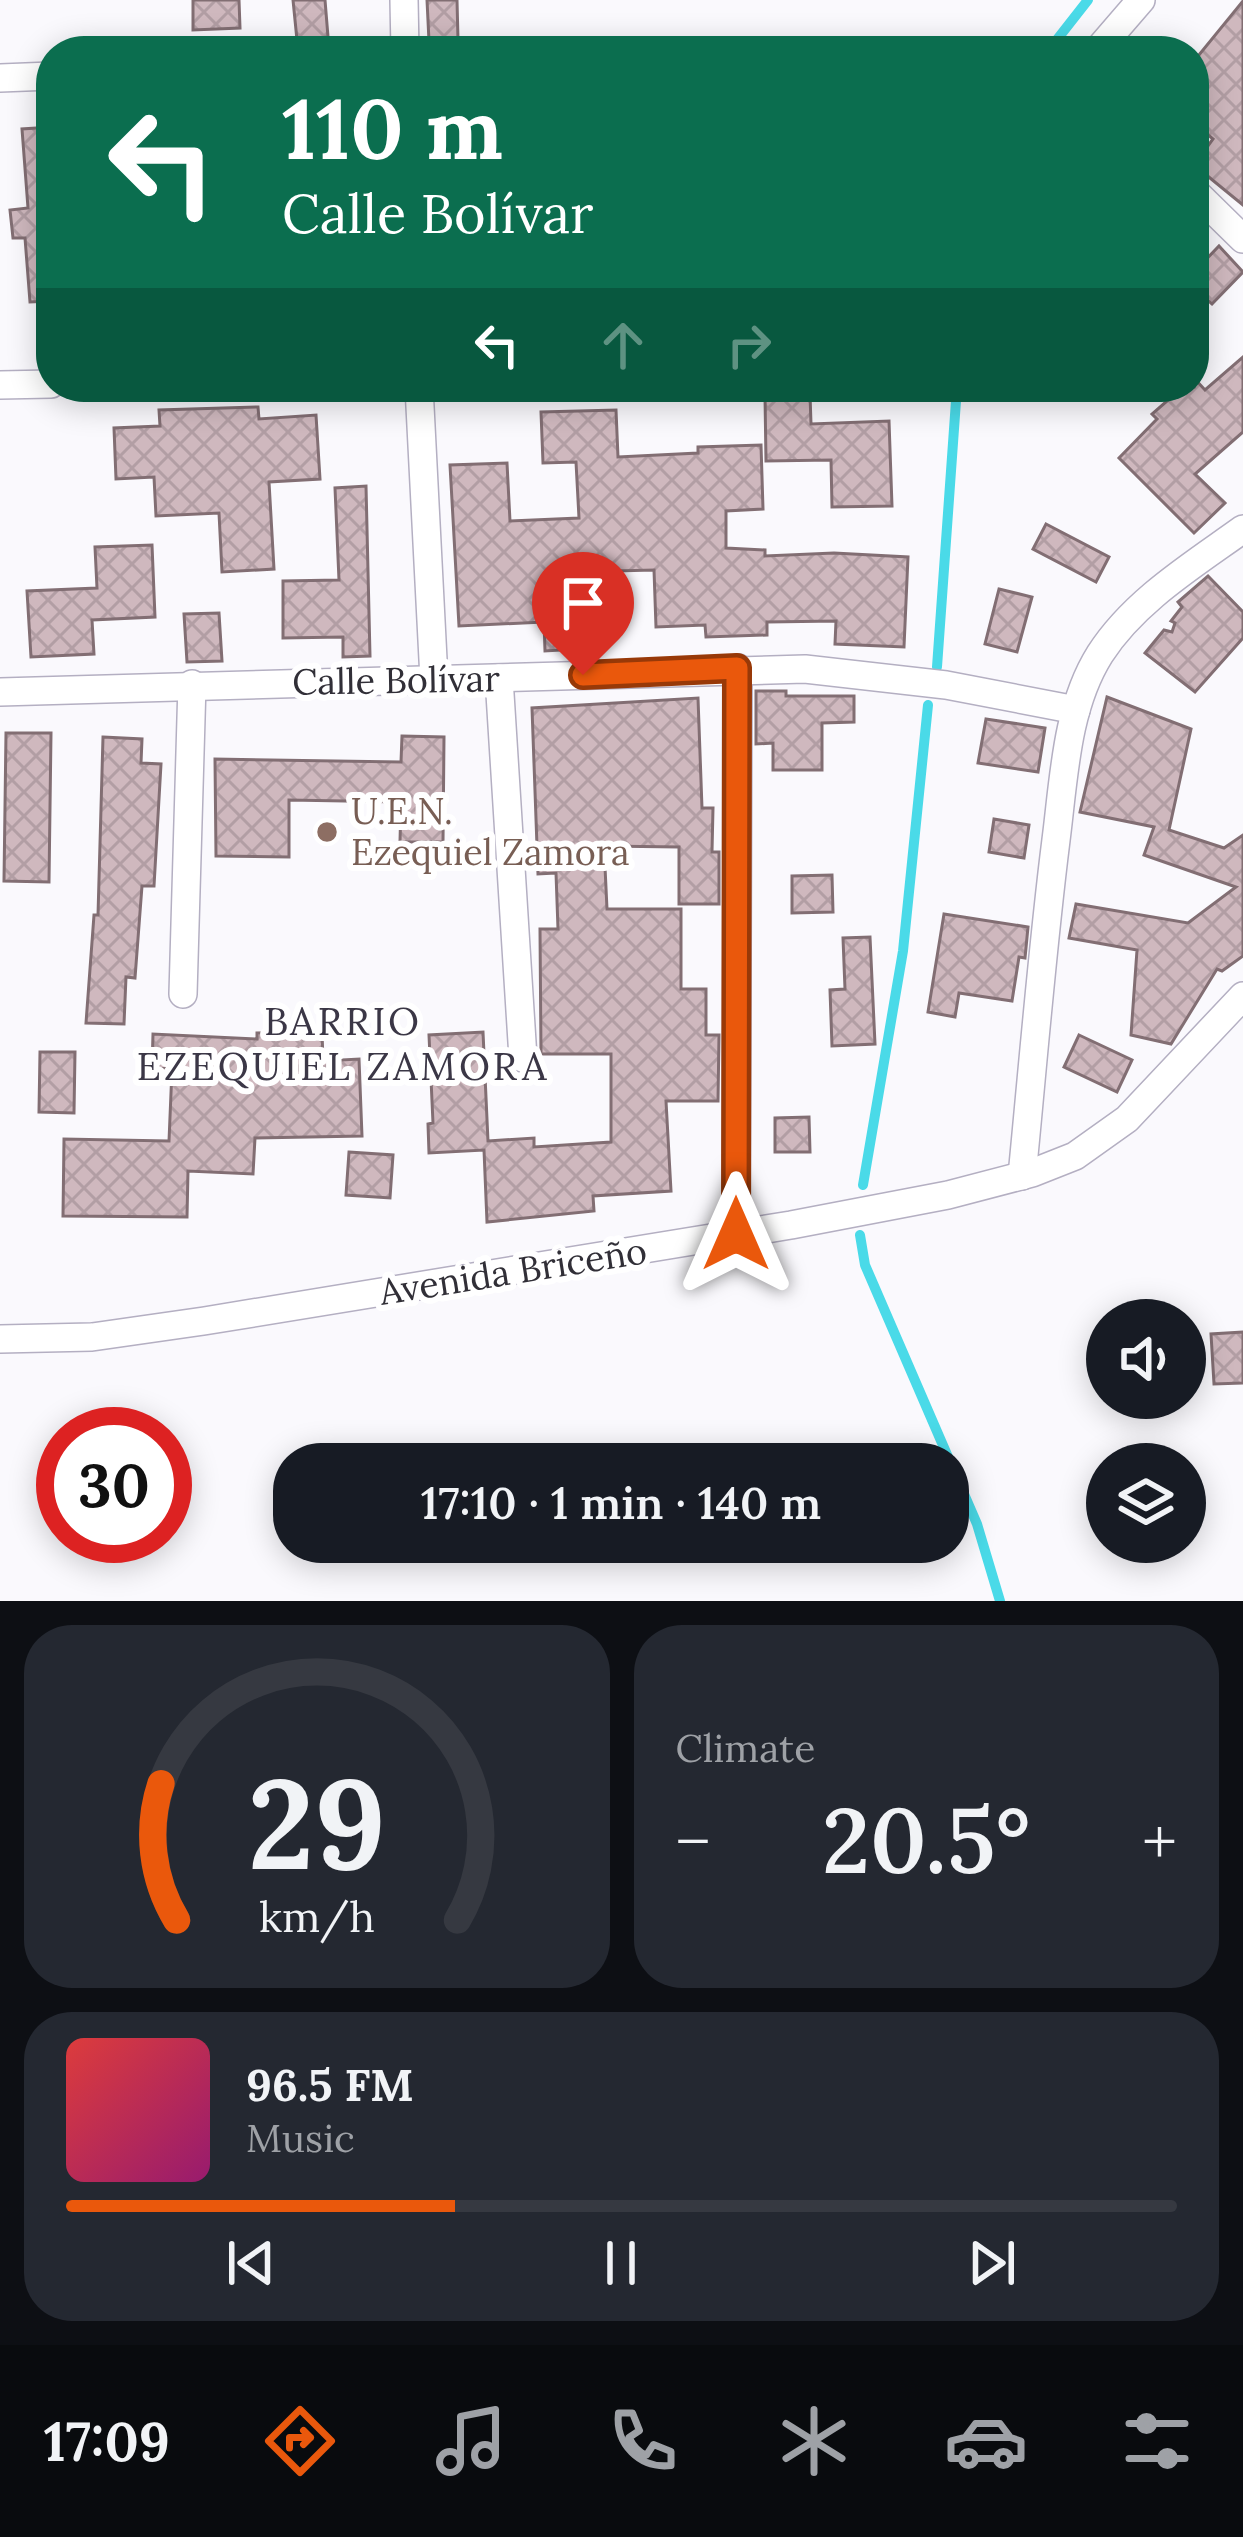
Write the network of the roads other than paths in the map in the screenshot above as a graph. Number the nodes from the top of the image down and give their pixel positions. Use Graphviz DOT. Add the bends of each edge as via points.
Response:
graph roads {
  1 [pos="404,0"];
  2 [pos="1141,0"];
  3 [pos="405,36"];
  4 [pos="1110,36"];
  5 [pos="36,77"];
  6 [pos="0,78"];
  7 [pos="1209,205"];
  8 [pos="1243,238"];
  9 [pos="36,385"];
  10 [pos="0,386"];
  11 [pos="420,402"];
  12 [pos="1243,529"];
  13 [pos="737,668"];
  14 [pos="499,678"];
  15 [pos="434,679"];
  16 [pos="192,684"];
  17 [pos="0,692"];
  18 [pos="1076,710"];
  19 [pos="183,994"];
  20 [pos="1243,996"];
  21 [pos="523,1058"];
  22 [pos="1022,1175"];
  23 [pos="736,1234"];
  24 [pos="0,1339"];
  1 -- 3 [label="street"];
  2 -- 4 [label="street"];
  5 -- 6 [label="street"];
  7 -- 8 [label="street"];
  9 -- 10 [label="street"];
  11 -- 15 [label="street"];
  12 -- 18 [label="street" via="1125,623 1099,655"];
  13 -- 14 [label="street, Calle Bolívar"];
  13 -- 18 [label="street, Calle Bolívar" via="873,674"];
  13 -- 23 [label="street"];
  14 -- 15 [label="street, Calle Bolívar"];
  14 -- 21 [label="street"];
  15 -- 16 [label="street, Calle Bolívar"];
  16 -- 17 [label="street, Calle Bolívar"];
  16 -- 19 [label="street"];
  18 -- 22 [label="street"];
  20 -- 22 [label="street, Avenida Briceño" via="1126,1119 1075,1156"];
  22 -- 23 [label="street, Avenida Briceño"];
  23 -- 24 [label="street, Avenida Briceño" via="92,1337"];
}
